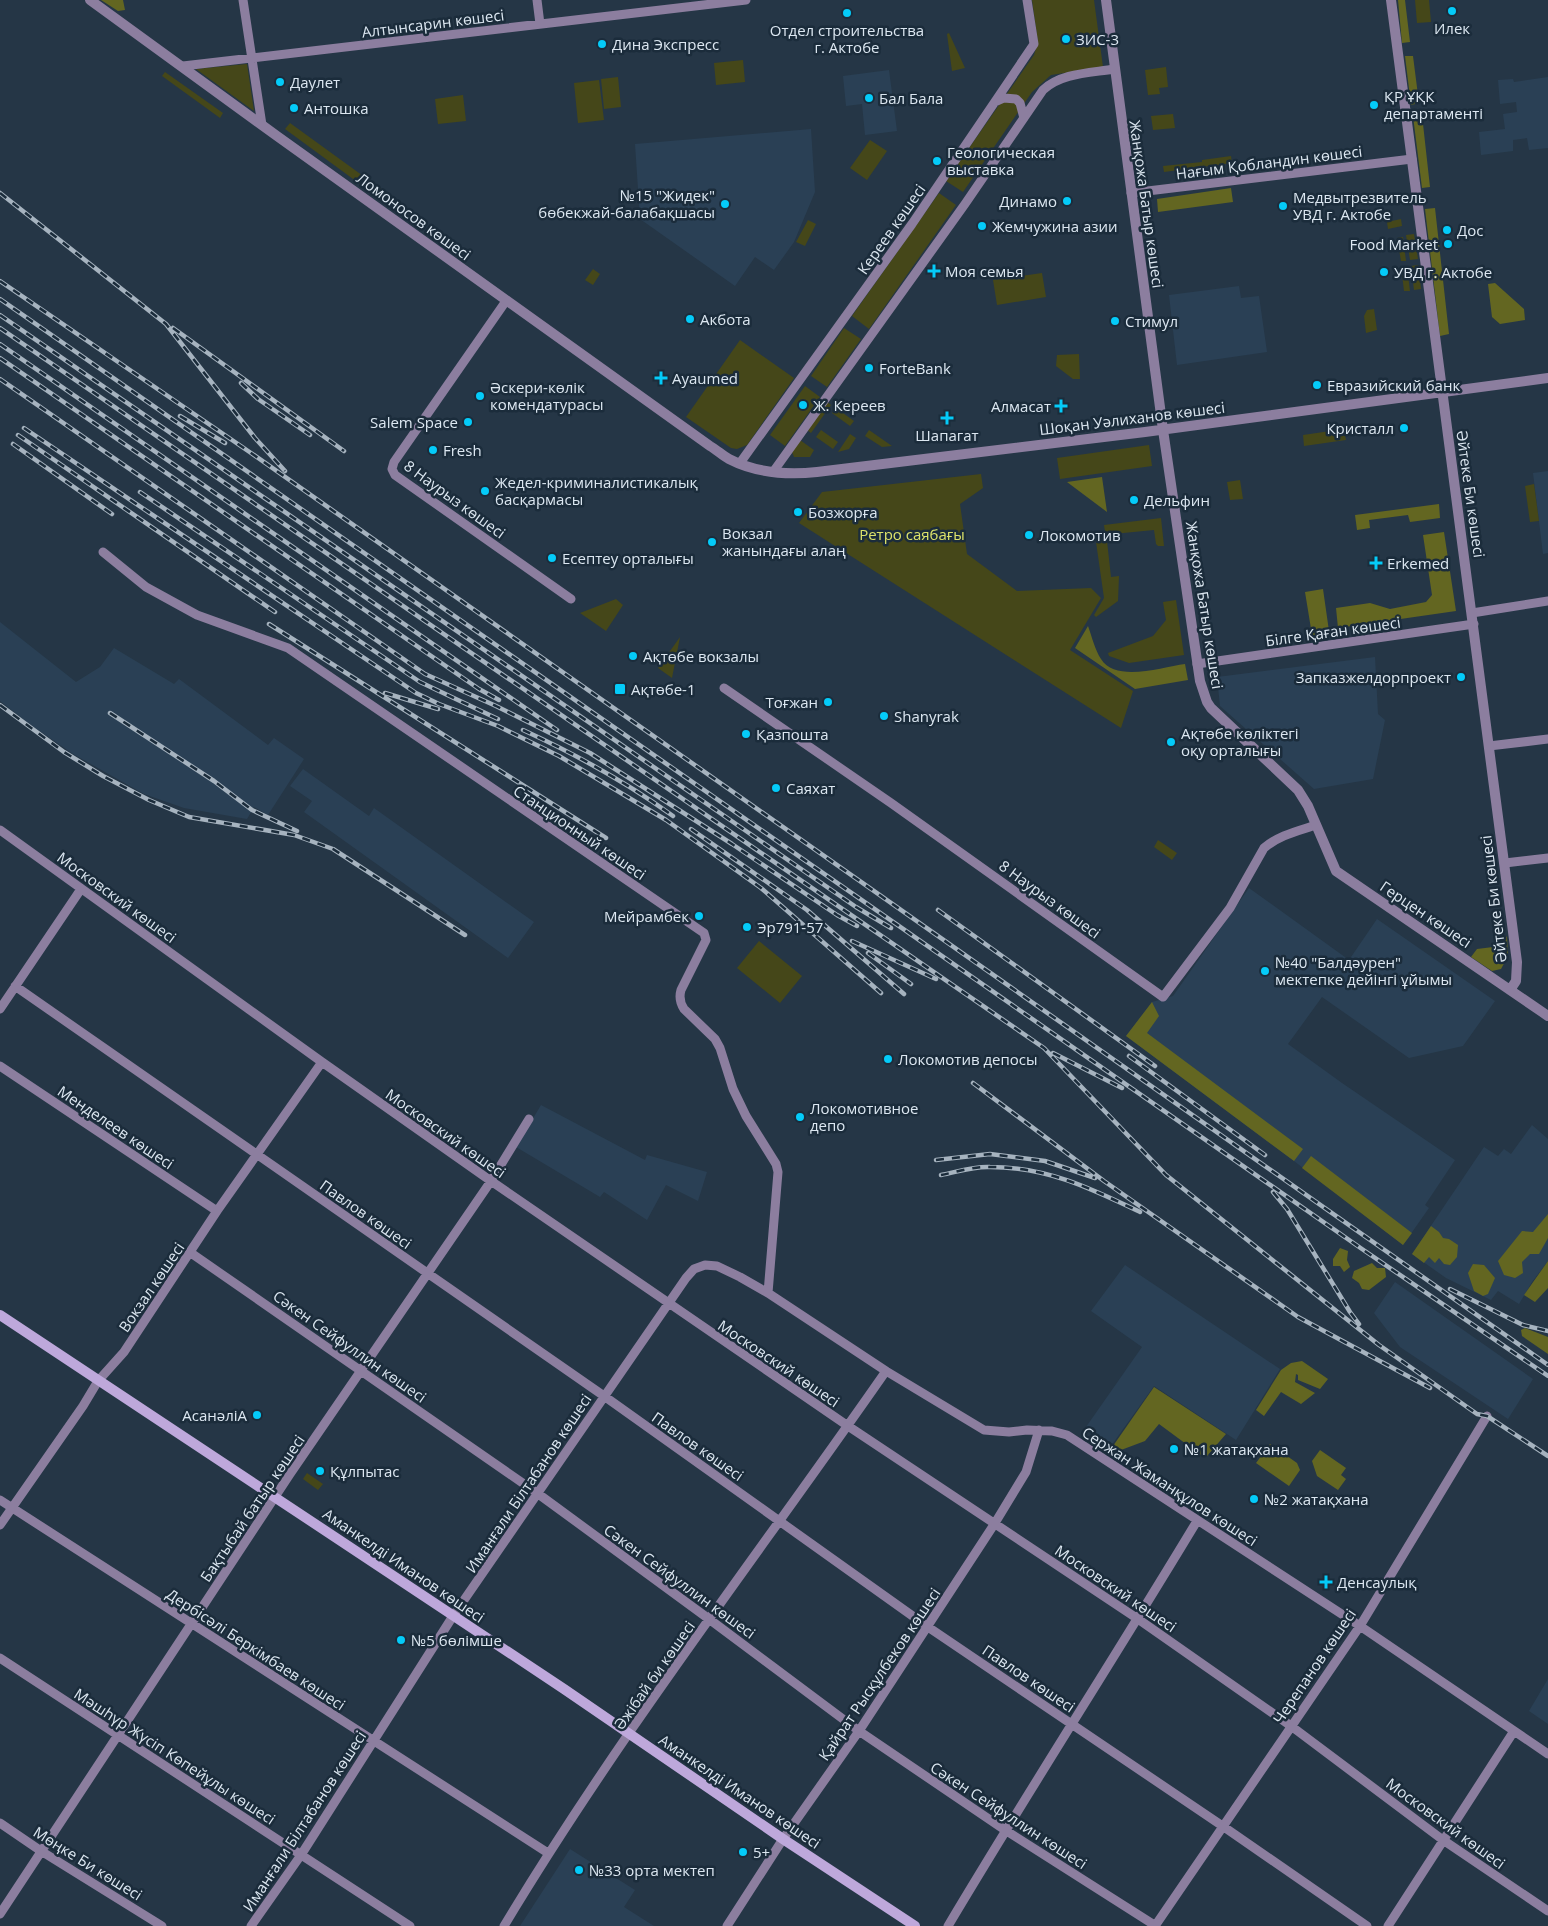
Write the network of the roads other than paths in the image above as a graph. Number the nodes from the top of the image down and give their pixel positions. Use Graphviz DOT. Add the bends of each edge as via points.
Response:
graph roads {
  1 [pos="90,0"];
  2 [pos="243,0"];
  3 [pos="537,0"];
  4 [pos="746,0"];
  5 [pos="1027,0"];
  6 [pos="1106,0"];
  7 [pos="1391,0"];
  8 [pos="540,24"];
  9 [pos="252,58"];
  10 [pos="182,66"];
  11 [pos="1114,69"];
  12 [pos="994,102"];
  13 [pos="1024,118"];
  14 [pos="262,126"];
  15 [pos="1412,159"];
  16 [pos="1131,193"];
  17 [pos="506,300"];
  18 [pos="1548,378"];
  19 [pos="1441,391"];
  20 [pos="1163,430"];
  21 [pos="722,454"];
  22 [pos="740,464"];
  23 [pos="773,472"];
  24 [pos="104,552"];
  25 [pos="571,599"];
  26 [pos="1548,601"];
  27 [pos="1472,613"];
  28 [pos="1474,624"];
  29 [pos="1197,664"];
  30 [pos="724,688"];
  31 [pos="1548,739"];
  32 [pos="1489,746"];
  33 [pos="1316,825"];
  34 [pos="0,830"];
  35 [pos="1548,858"];
  36 [pos="1504,863"];
  37 [pos="1336,871"];
  38 [pos="81,889"];
  39 [pos="15,986"];
  40 [pos="1510,990"];
  41 [pos="0,1009"];
  42 [pos="1548,1016"];
  43 [pos="322,1062"];
  44 [pos="0,1066"];
  45 [pos="529,1119"];
  46 [pos="256,1154"];
  47 [pos="491,1181"];
  48 [pos="217,1211"];
  49 [pos="191,1253"];
  50 [pos="705,1265"];
  51 [pos="429,1273"];
  52 [pos="768,1293"];
  53 [pos="667,1303"];
  54 [pos="0,1315"];
  55 [pos="361,1370"];
  56 [pos="886,1371"];
  57 [pos="98,1382"];
  58 [pos="604,1396"];
  59 [pos="1486,1416"];
  60 [pos="848,1426"];
  61 [pos="1039,1430"];
  62 [pos="537,1493"];
  63 [pos="275,1496"];
  64 [pos="0,1500"];
  65 [pos="12,1507"];
  66 [pos="780,1520"];
  67 [pos="1197,1521"];
  68 [pos="995,1522"];
  69 [pos="0,1525"];
  70 [pos="453,1616"];
  71 [pos="710,1618"];
  72 [pos="1138,1619"];
  73 [pos="191,1624"];
  74 [pos="1360,1626"];
  75 [pos="928,1627"];
  76 [pos="0,1658"];
  77 [pos="1073,1724"];
  78 [pos="1290,1726"];
  79 [pos="859,1731"];
  80 [pos="1514,1731"];
  81 [pos="630,1734"];
  82 [pos="118,1735"];
  83 [pos="374,1740"];
  84 [pos="1548,1754"];
  85 [pos="0,1823"];
  86 [pos="1224,1827"];
  87 [pos="1006,1830"];
  88 [pos="783,1839"];
  89 [pos="1443,1840"];
  90 [pos="41,1851"];
  91 [pos="548,1853"];
  92 [pos="301,1855"];
  93 [pos="1548,1911"];
  94 [pos="0,1914"];
  95 [pos="162,1926"];
  96 [pos="252,1926"];
  97 [pos="410,1926"];
  98 [pos="504,1926"];
  99 [pos="727,1926"];
  100 [pos="915,1926"];
  101 [pos="948,1926"];
  102 [pos="1156,1926"];
  103 [pos="1367,1926"];
  104 [pos="1388,1926"];
  1 -- 10 [label="street, Ломоносов көшесі"];
  2 -- 9 [label="street"];
  3 -- 8 [label="street"];
  4 -- 8 [label="street, Алтынсарин көшесі"];
  5 -- 12 [label="street, Кереев көшесі" via="1034,44"];
  6 -- 11 [label="street, Жанқожа Батыр көшесі"];
  7 -- 15 [label="street, Әйтеке Би көшесі"];
  8 -- 9 [label="street, Алтынсарин көшесі"];
  9 -- 10 [label="street, Алтынсарин көшесі"];
  9 -- 14 [label="street"];
  10 -- 14 [label="street, Ломоносов көшесі"];
  11 -- 13 [label="street" via="1070,76 1050,83"];
  11 -- 16 [label="street, Жанқожа Батыр көшесі"];
  12 -- 13 [label="street" via="1004,98 1016,99"];
  12 -- 22 [label="street, Кереев көшесі" via="912,224"];
  13 -- 23 [label="street"];
  14 -- 17 [label="street, Ломоносов көшесі"];
  15 -- 16 [label="street, Нағым Қобландин көшесі"];
  15 -- 19 [label="street, Әйтеке Би көшесі"];
  16 -- 20 [label="street, Жанқожа Батыр көшесі"];
  17 -- 21 [label="street, Ломоносов көшесі"];
  17 -- 25 [label="street, 8 Наурыз көшесі" via="392,469 395,475"];
  18 -- 19 [label="street, Шоқан Уәлиханов көшесі"];
  19 -- 20 [label="street, Шоқан Уәлиханов көшесі"];
  19 -- 27 [label="street, Әйтеке Би көшесі"];
  20 -- 23 [label="street, Шоқан Уәлиханов көшесі" via="800,474"];
  20 -- 29 [label="street, Жанқожа Батыр көшесі"];
  21 -- 22 [label="street, Шоқан Уәлиханов көшесі"];
  22 -- 23 [label="street, Шоқан Уәлиханов көшесі"];
  24 -- 52 [label="street, Станционный көшесі" via="146,587 197,615 288,648 704,933 706,940 681,990 681,1004 715,1039 746,1116 776,1164"];
  26 -- 27 [label="street"];
  27 -- 28 [label="street, Әйтеке Би көшесі"];
  28 -- 29 [label="street, Білге Қаған көшесі"];
  28 -- 32 [label="street, Әйтеке Би көшесі"];
  29 -- 33 [label="street, Жанқожа Батыр көшесі" via="1207,702 1298,790"];
  30 -- 33 [label="street, 8 Наурыз көшесі" via="891,802 1163,997 1230,908 1264,848 1283,836"];
  31 -- 32 [label="street"];
  32 -- 36 [label="street, Әйтеке Би көшесі"];
  33 -- 37 [label="street, Жанқожа Батыр көшесі"];
  34 -- 38 [label="street, Московский көшесі"];
  35 -- 36 [label="street"];
  36 -- 40 [label="street, Әйтеке Би көшесі" via="1517,962 1516,981"];
  37 -- 40 [label="street, Герцен көшесі"];
  38 -- 39 [label="street"];
  38 -- 43 [label="street, Московский көшесі"];
  39 -- 41 [label="street"];
  39 -- 46 [label="street, Павлов көшесі"];
  40 -- 42 [label="street, Герцен көшесі"];
  43 -- 46 [label="street, Вокзал көшесі"];
  43 -- 47 [label="street, Московский көшесі"];
  44 -- 48 [label="street, Менделеев көшесі"];
  45 -- 47 [label="street, Бақтыбай батыр көшесі"];
  46 -- 48 [label="street, Вокзал көшесі"];
  46 -- 51 [label="street, Павлов көшесі"];
  47 -- 51 [label="street, Бақтыбай батыр көшесі"];
  47 -- 53 [label="street, Московский көшесі"];
  48 -- 49 [label="street, Вокзал көшесі"];
  49 -- 55 [label="street, Сәкен Сейфуллин көшесі"];
  49 -- 57 [label="street, Вокзал көшесі" via="124,1352"];
  50 -- 52 [label="street, Сержан Жаманқұлов көшесі" via="717,1266"];
  50 -- 53 [label="street, Иманғали Білтабанов көшесі" via="694,1269"];
  51 -- 55 [label="street, Бақтыбай батыр көшесі"];
  51 -- 58 [label="street, Павлов көшесі"];
  52 -- 56 [label="street, Сержан Жаманқұлов көшесі"];
  53 -- 58 [label="street, Иманғали Білтабанов көшесі"];
  53 -- 60 [label="street, Московский көшесі"];
  54 -- 57 [label="main road, Аманкелді Иманов көшесі"];
  55 -- 62 [label="street, Сәкен Сейфуллин көшесі"];
  55 -- 63 [label="street, Бақтыбай батыр көшесі"];
  56 -- 60 [label="street, Әжібай би көшесі"];
  56 -- 61 [label="street, Сержан Жаманқұлов көшесі" via="984,1430"];
  57 -- 63 [label="main road, Аманкелді Иманов көшесі"];
  57 -- 65 [label="street, Вокзал көшесі"];
  58 -- 62 [label="street, Иманғали Білтабанов көшесі"];
  58 -- 66 [label="street, Павлов көшесі"];
  59 -- 74 [label="street, Черепанов көшесі"];
  60 -- 66 [label="street, Әжібай би көшесі"];
  60 -- 68 [label="street, Московский көшесі"];
  61 -- 67 [label="street, Сержан Жаманқұлов көшесі" via="1067,1435"];
  61 -- 68 [label="street, Қайрат Рысқұлбеков көшесі" via="1026,1472"];
  62 -- 70 [label="street, Иманғали Білтабанов көшесі"];
  62 -- 71 [label="street, Сәкен Сейфуллин көшесі"];
  63 -- 70 [label="main road, Аманкелді Иманов көшесі"];
  63 -- 73 [label="street, Бақтыбай батыр көшесі"];
  64 -- 65 [label="street, Дербісәлі Беркімбаев көшесі"];
  65 -- 69 [label="street, Вокзал көшесі"];
  65 -- 73 [label="street, Дербісәлі Беркімбаев көшесі"];
  66 -- 71 [label="street, Әжібай би көшесі"];
  66 -- 75 [label="street, Павлов көшесі"];
  67 -- 72 [label="street"];
  67 -- 74 [label="street, Сержан Жаманқұлов көшесі"];
  68 -- 72 [label="street, Московский көшесі"];
  68 -- 75 [label="street, Қайрат Рысқұлбеков көшесі"];
  70 -- 81 [label="main road, Аманкелді Иманов көшесі"];
  70 -- 83 [label="street, Иманғали Білтабанов көшесі"];
  71 -- 79 [label="street, Сәкен Сейфуллин көшесі"];
  71 -- 81 [label="street, Әжібай би көшесі"];
  72 -- 77 [label="street"];
  72 -- 78 [label="street, Московский көшесі"];
  73 -- 82 [label="street, Бақтыбай батыр көшесі"];
  73 -- 83 [label="street, Дербісәлі Беркімбаев көшесі"];
  74 -- 78 [label="street, Черепанов көшесі"];
  74 -- 80 [label="street, Сержан Жаманқұлов көшесі"];
  75 -- 77 [label="street, Павлов көшесі"];
  75 -- 79 [label="street, Қайрат Рысқұлбеков көшесі"];
  76 -- 82 [label="street, Мәшһүр Жүсіп Көпейұлы көшесі"];
  77 -- 86 [label="street, Павлов көшесі"];
  77 -- 87 [label="street"];
  78 -- 86 [label="street, Черепанов көшесі"];
  78 -- 89 [label="street, Московский көшесі"];
  79 -- 87 [label="street, Сәкен Сейфуллин көшесі"];
  79 -- 88 [label="street, Қайрат Рысқұлбеков көшесі"];
  80 -- 84 [label="street, Сержан Жаманқұлов көшесі"];
  80 -- 89 [label="street"];
  81 -- 88 [label="main road, Аманкелді Иманов көшесі"];
  81 -- 91 [label="street, Әжібай би көшесі"];
  82 -- 90 [label="street, Бақтыбай батыр көшесі"];
  82 -- 92 [label="street, Мәшһүр Жүсіп Көпейұлы көшесі"];
  83 -- 91 [label="street, Дербісәлі Беркімбаев көшесі"];
  83 -- 92 [label="street, Иманғали Білтабанов көшесі"];
  85 -- 90 [label="street, Мөңке Би көшесі"];
  86 -- 102 [label="street, Черепанов көшесі"];
  86 -- 103 [label="street, Павлов көшесі"];
  87 -- 101 [label="street"];
  87 -- 102 [label="street, Сәкен Сейфуллин көшесі"];
  88 -- 99 [label="street, Қайрат Рысқұлбеков көшесі"];
  88 -- 100 [label="main road, Аманкелді Иманов көшесі"];
  89 -- 93 [label="street, Московский көшесі"];
  89 -- 104 [label="street"];
  90 -- 94 [label="street, Бақтыбай батыр көшесі"];
  90 -- 95 [label="street, Мөңке Би көшесі"];
  91 -- 98 [label="street, Әжібай би көшесі"];
  92 -- 96 [label="street, Иманғали Білтабанов көшесі"];
  92 -- 97 [label="street, Мәшһүр Жүсіп Көпейұлы көшесі"];
}
